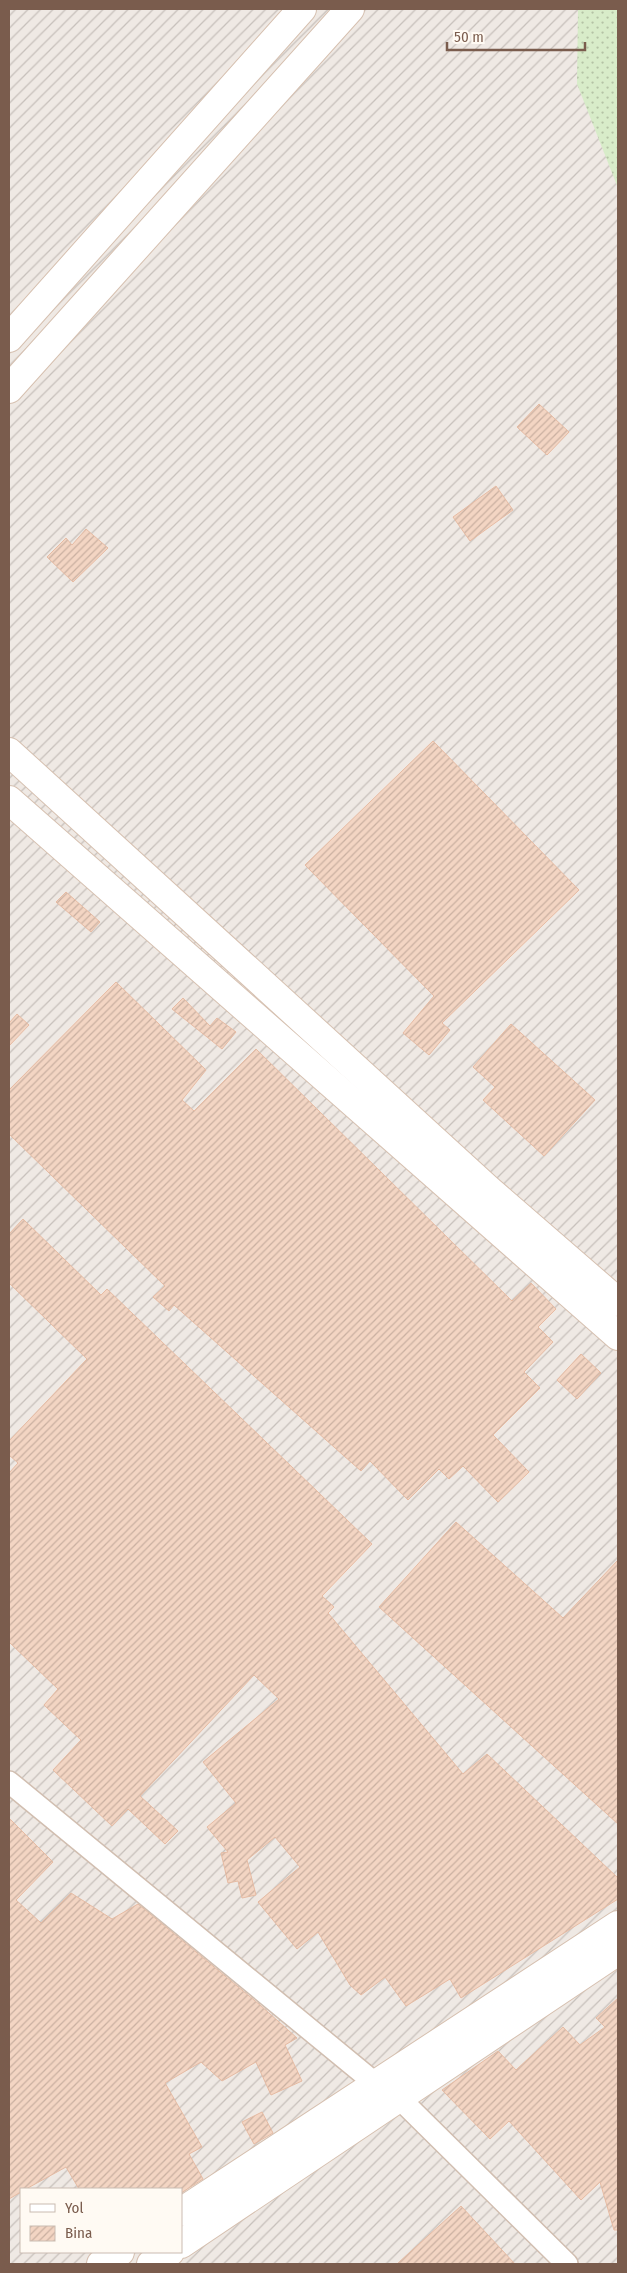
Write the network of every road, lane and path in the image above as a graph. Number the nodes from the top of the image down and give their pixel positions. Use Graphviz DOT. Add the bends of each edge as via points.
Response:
graph roads {
  1 [pos="302,9"];
  2 [pos="350,9"];
  3 [pos="9,338"];
  4 [pos="9,389"];
  5 [pos="9,752"];
  6 [pos="9,800"];
  7 [pos="618,1302"];
  8 [pos="618,1336"];
  9 [pos="9,1782"];
  10 [pos="618,1925"];
  11 [pos="618,1951"];
  12 [pos="387,2091"];
  13 [pos="182,2211"];
  14 [pos="182,2243"];
  15 [pos="118,2253"];
  16 [pos="168,2253"];
  17 [pos="101,2264"];
  18 [pos="151,2264"];
  19 [pos="567,2264"];
  1 -- 3 [label="street"];
  2 -- 4 [label="street"];
  5 -- 7 [label="street" via="489,1190"];
  6 -- 8 [label="street"];
  9 -- 12 [label="street"];
  10 -- 12 [label="street"];
  11 -- 12 [label="street"];
  12 -- 13 [label="street"];
  12 -- 14 [label="street"];
  12 -- 19 [label="street"];
  15 -- 17 [label="street"];
  16 -- 18 [label="street"];
}
